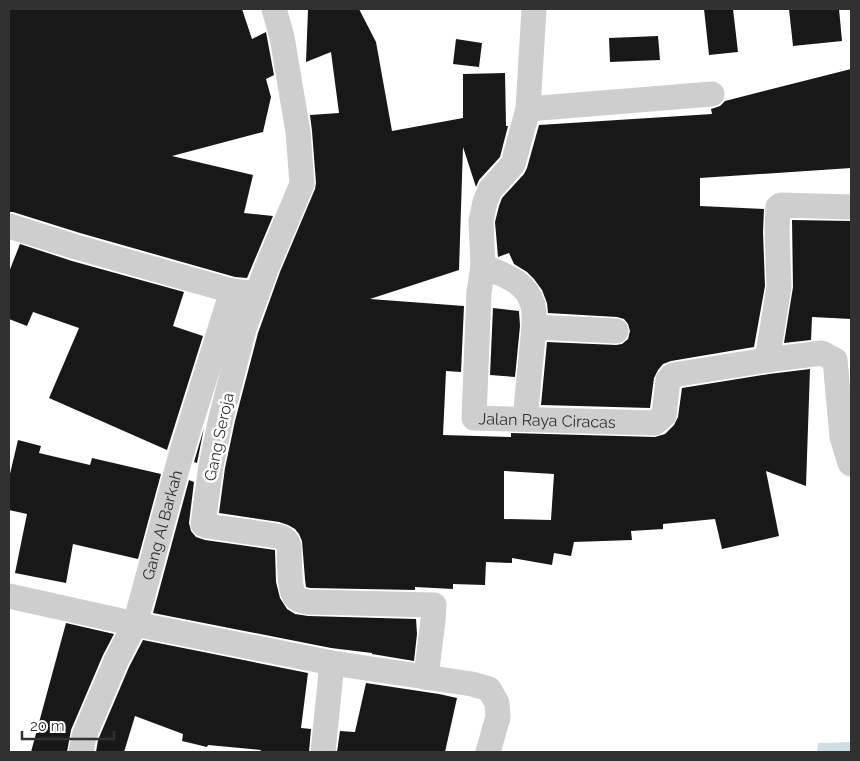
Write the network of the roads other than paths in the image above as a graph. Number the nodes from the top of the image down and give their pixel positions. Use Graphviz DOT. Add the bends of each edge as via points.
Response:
graph roads {
  1 [pos="274,9"];
  2 [pos="534,9"];
  3 [pos="712,94"];
  4 [pos="528,109"];
  5 [pos="851,207"];
  6 [pos="9,226"];
  7 [pos="483,266"];
  8 [pos="232,291"];
  9 [pos="257,295"];
  10 [pos="534,327"];
  11 [pos="616,331"];
  12 [pos="767,360"];
  13 [pos="525,419"];
  14 [pos="851,464"];
  15 [pos="9,596"];
  16 [pos="135,624"];
  17 [pos="332,663"];
  18 [pos="426,677"];
  19 [pos="81,752"];
  20 [pos="323,752"];
  21 [pos="488,752"];
  1 -- 9 [label="street, Gang Seroja" via="298,132 302,184"];
  2 -- 4 [label="street, Jalan Raya Ciracas"];
  3 -- 4 [label="street"];
  4 -- 7 [label="street, Jalan Raya Ciracas" via="513,164 490,190 485,202 481,221"];
  5 -- 12 [label="street" via="778,207 779,287"];
  6 -- 8 [label="street"];
  7 -- 10 [label="street" via="525,289 532,303"];
  7 -- 13 [label="street, Jalan Raya Ciracas" via="474,418"];
  8 -- 9 [label="street"];
  8 -- 16 [label="street, Gang Al Barkah" via="182,451"];
  9 -- 18 [label="street, Gang Seroja" via="244,329 221,418 204,524 284,538 289,546 292,590 301,600 434,605"];
  10 -- 11 [label="street"];
  10 -- 13 [label="street"];
  12 -- 13 [label="street, Jalan Raya Ciracas" via="673,375 668,380 664,415 655,423"];
  12 -- 14 [label="street, Jalan Raya Ciracas" via="822,353 835,360 842,436"];
  15 -- 16 [label="street"];
  16 -- 17 [label="street"];
  16 -- 19 [label="street, Gang Al Barkah" via="84,736"];
  17 -- 18 [label="street"];
  17 -- 20 [label="street"];
  18 -- 21 [label="street" via="489,689 497,703 498,717"];
}
